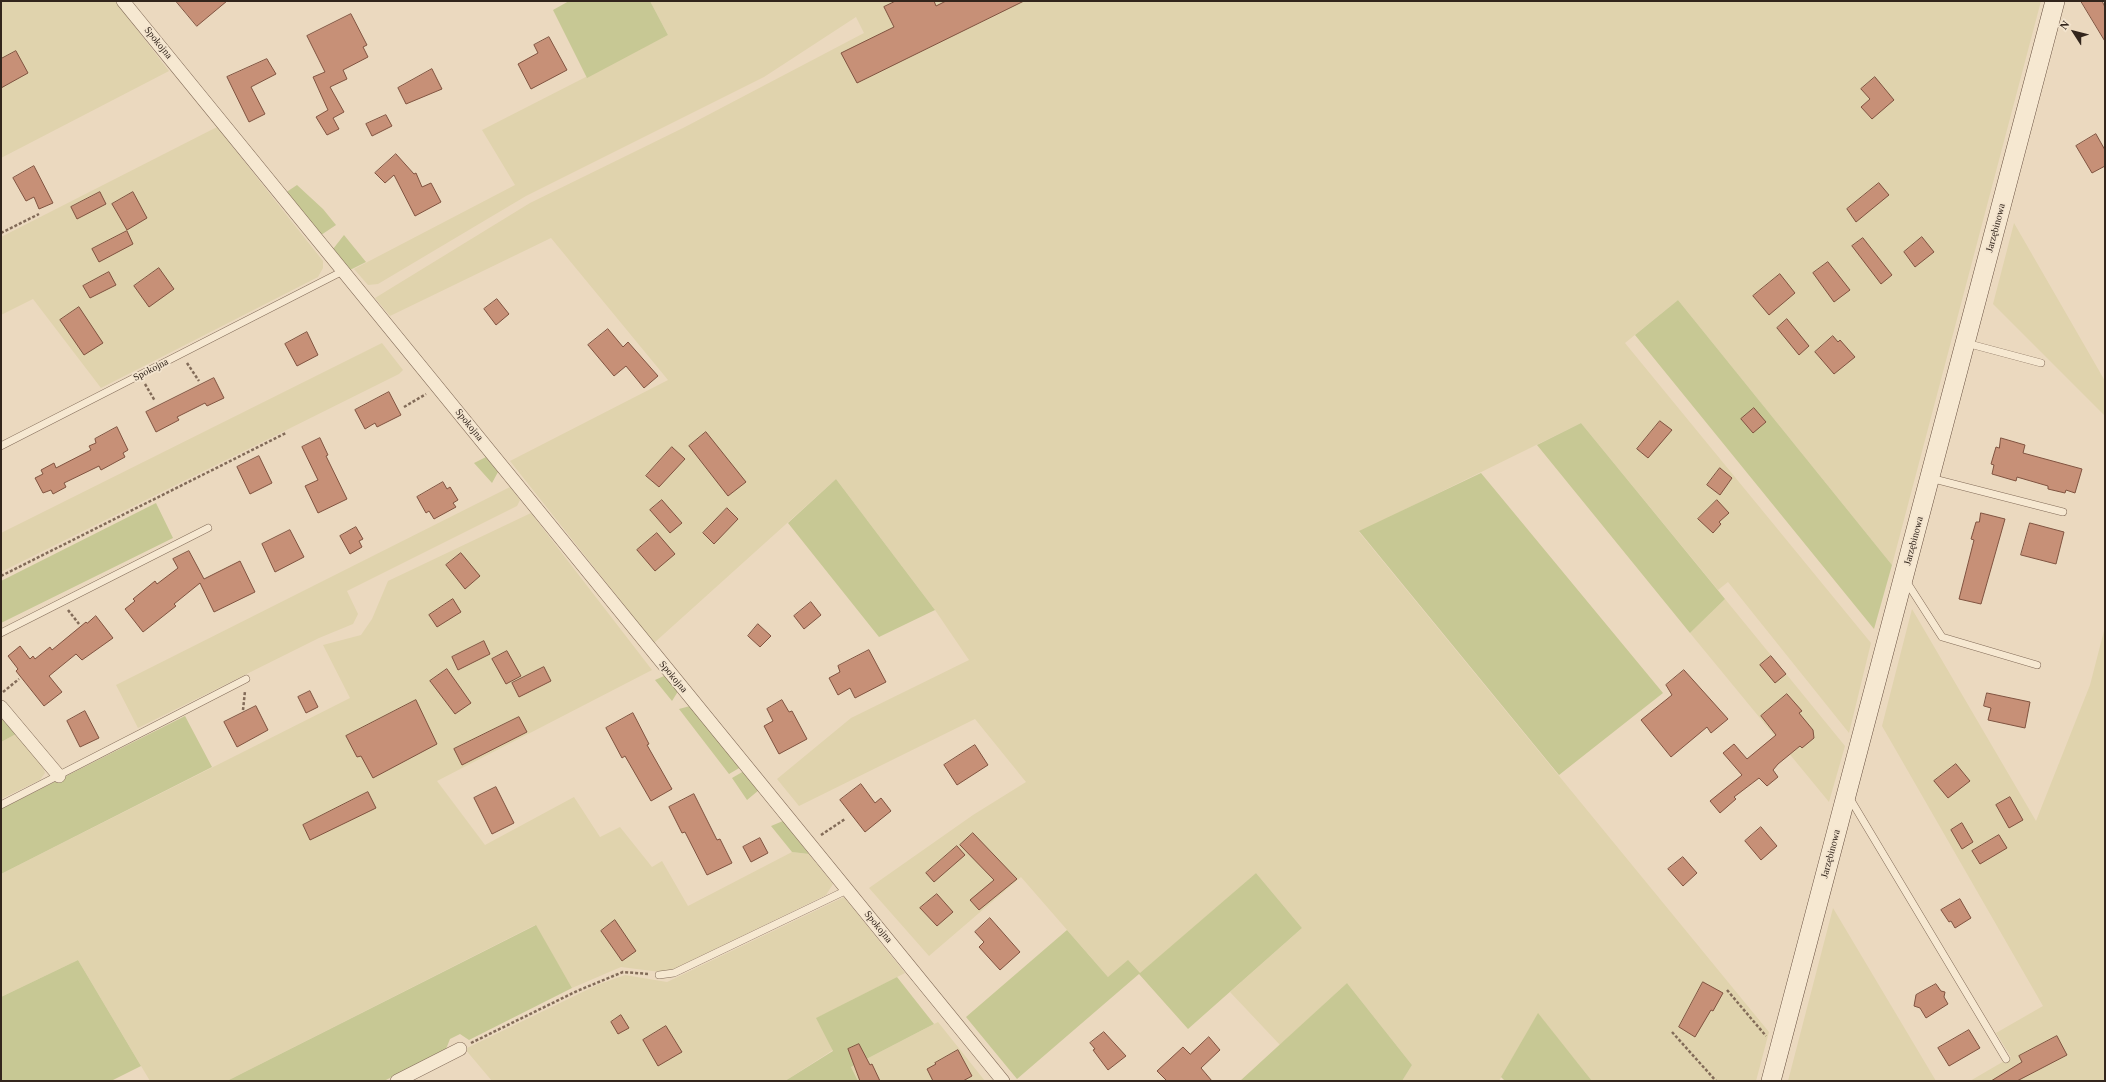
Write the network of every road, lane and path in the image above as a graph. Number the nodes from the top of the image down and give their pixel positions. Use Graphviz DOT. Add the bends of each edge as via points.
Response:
graph roads {
  1 [pos="123,1"];
  2 [pos="2055,1"];
  3 [pos="39,214"];
  4 [pos="1,233"];
  5 [pos="343,272"];
  6 [pos="1966,343"];
  7 [pos="182,354"];
  8 [pos="2041,363"];
  9 [pos="141,375"];
  10 [pos="199,381"];
  11 [pos="438,387"];
  12 [pos="155,401"];
  13 [pos="404,407"];
  14 [pos="286,433"];
  15 [pos="1,446"];
  16 [pos="1930,478"];
  17 [pos="2063,512"];
  18 [pos="208,528"];
  19 [pos="1,576"];
  20 [pos="1904,577"];
  21 [pos="62,602"];
  22 [pos="79,624"];
  23 [pos="1,633"];
  24 [pos="2037,665"];
  25 [pos="19,679"];
  26 [pos="243,680"];
  27 [pos="1,694"];
  28 [pos="1,707"];
  29 [pos="243,710"];
  30 [pos="59,776"];
  31 [pos="1847,794"];
  32 [pos="1,805"];
  33 [pos="845,819"];
  34 [pos="810,844"];
  35 [pos="847,890"];
  36 [pos="659,975"];
  37 [pos="1727,990"];
  38 [pos="1672,1032"];
  39 [pos="460,1049"];
  40 [pos="1779,1052"];
  41 [pos="2006,1059"];
  42 [pos="397,1081"];
  43 [pos="1003,1081"];
  44 [pos="1716,1081"];
  45 [pos="1771,1081"];
  1 -- 5 [label="street, Spokojna"];
  2 -- 6 [label="street, Jarzębinowa"];
  3 -- 4 [label="path"];
  5 -- 7 [label="lane, Spokojna"];
  5 -- 11 [label="street, Spokojna"];
  6 -- 8 [label="lane"];
  6 -- 16 [label="street, Jarzębinowa"];
  7 -- 9 [label="lane, Spokojna"];
  7 -- 10 [label="path"];
  9 -- 12 [label="path"];
  9 -- 15 [label="lane, Spokojna"];
  11 -- 13 [label="path"];
  11 -- 34 [label="street, Spokojna"];
  14 -- 19 [label="path"];
  16 -- 17 [label="lane"];
  16 -- 20 [label="street, Jarzębinowa"];
  18 -- 21 [label="lane"];
  20 -- 24 [label="lane" via="1942,637"];
  20 -- 31 [label="street, Jarzębinowa"];
  21 -- 22 [label="path"];
  21 -- 23 [label="lane"];
  25 -- 27 [label="path"];
  26 -- 29 [label="path" via="246,692"];
  26 -- 30 [label="lane"];
  28 -- 30 [label="street"];
  30 -- 32 [label="lane"];
  31 -- 40 [label="street, Jarzębinowa"];
  31 -- 41 [label="lane"];
  33 -- 34 [label="path"];
  34 -- 35 [label="street, Spokojna"];
  35 -- 36 [label="lane" via="674,973"];
  35 -- 43 [label="street, Spokojna"];
  36 -- 39 [label="path" via="623,972 576,991"];
  37 -- 40 [label="path"];
  38 -- 44 [label="path"];
  39 -- 42 [label="street"];
  40 -- 45 [label="street, Jarzębinowa"];
}
